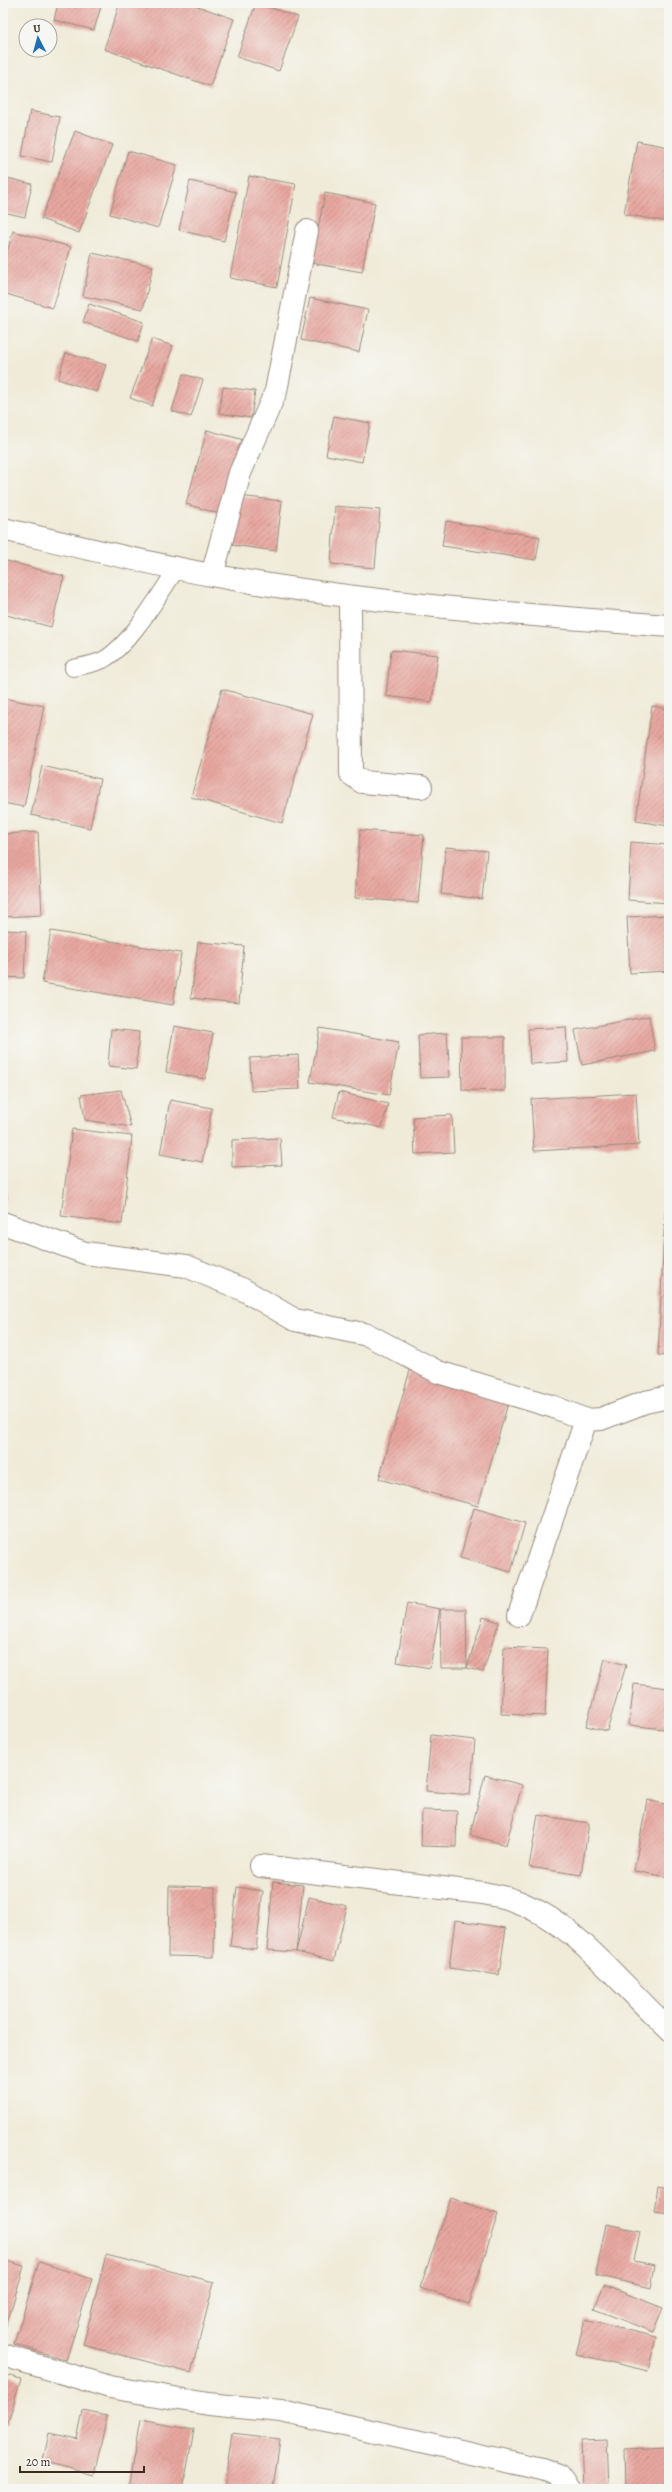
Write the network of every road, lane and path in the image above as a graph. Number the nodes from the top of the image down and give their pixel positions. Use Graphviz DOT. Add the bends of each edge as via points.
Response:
graph roads {
  1 [pos="307,231"];
  2 [pos="3,529"];
  3 [pos="177,568"];
  4 [pos="212,575"];
  5 [pos="350,596"];
  6 [pos="669,626"];
  7 [pos="73,668"];
  8 [pos="421,787"];
  9 [pos="3,1223"];
  10 [pos="669,1397"];
  11 [pos="586,1420"];
  12 [pos="519,1615"];
  13 [pos="261,1866"];
  14 [pos="669,2029"];
  15 [pos="3,2355"];
  16 [pos="569,2489"];
  1 -- 4 [label="street" via="276,391 240,473"];
  2 -- 3 [label="street"];
  3 -- 4 [label="street"];
  3 -- 7 [label="lane" via="147,615 119,646 103,660"];
  4 -- 5 [label="street"];
  5 -- 6 [label="street" via="480,611"];
  5 -- 8 [label="street" via="351,774 362,782"];
  9 -- 11 [label="street" via="86,1253 186,1266 244,1290 295,1320 368,1335 438,1372 554,1407"];
  10 -- 11 [label="street" via="646,1402 601,1418"];
  11 -- 12 [label="street"];
  13 -- 14 [label="street" via="483,1893 510,1899 566,1930"];
  15 -- 16 [label="street" via="110,2387 208,2404 281,2410 535,2467 559,2475"];
}
